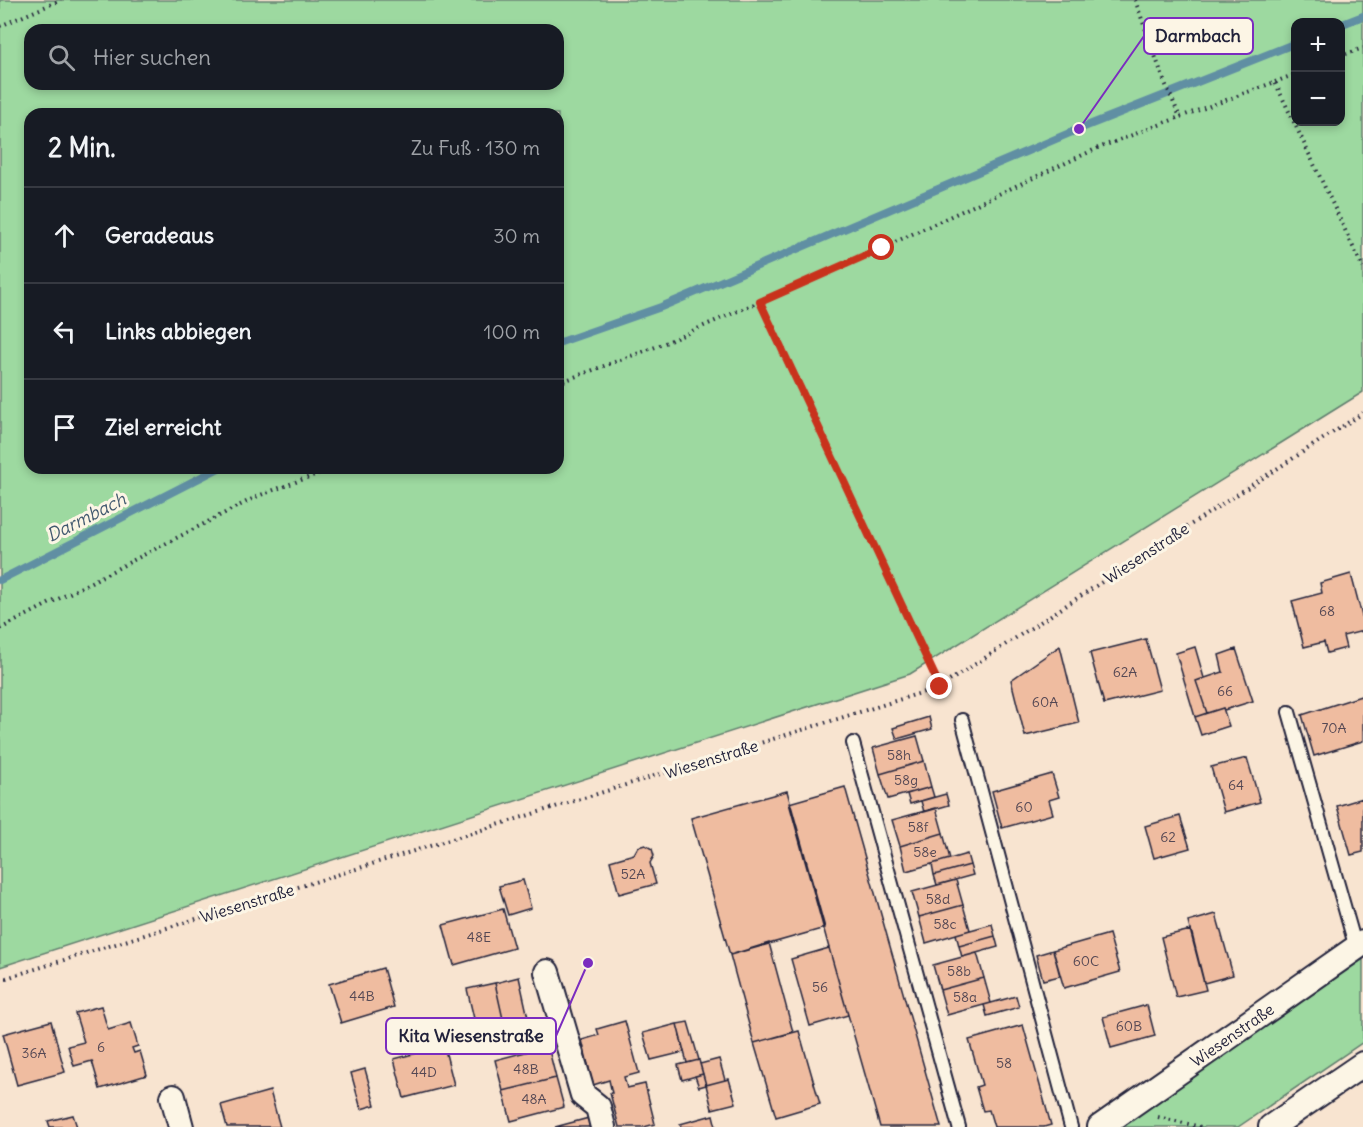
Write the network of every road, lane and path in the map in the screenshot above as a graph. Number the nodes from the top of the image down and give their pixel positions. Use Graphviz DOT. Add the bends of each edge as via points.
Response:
graph roads {
  1 [pos="61,0"];
  2 [pos="1135,0"];
  3 [pos="0,26"];
  4 [pos="1363,48"];
  5 [pos="1345,55"];
  6 [pos="1291,76"];
  7 [pos="1275,82"];
  8 [pos="1180,117"];
  9 [pos="1363,268"];
  10 [pos="760,302"];
  11 [pos="564,381"];
  12 [pos="1363,413"];
  13 [pos="317,474"];
  14 [pos="0,629"];
  15 [pos="940,687"];
  16 [pos="1288,712"];
  17 [pos="962,720"];
  18 [pos="853,743"];
  19 [pos="1360,945"];
  20 [pos="547,972"];
  21 [pos="0,980"];
  22 [pos="1363,1064"];
  23 [pos="173,1097"];
  24 [pos="1138,1100"];
  25 [pos="1282,1124"];
  26 [pos="181,1127"];
  27 [pos="603,1127"];
  28 [pos="958,1127"];
  29 [pos="1071,1127"];
  30 [pos="1100,1127"];
  31 [pos="1201,1127"];
  1 -- 3 [label="path"];
  2 -- 8 [label="path"];
  4 -- 5 [label="path"];
  6 -- 7 [label="path"];
  7 -- 8 [label="path"];
  7 -- 9 [label="path"];
  8 -- 10 [label="path" via="1098,148"];
  10 -- 11 [label="path"];
  10 -- 15 [label="path"];
  12 -- 15 [label="path, Wiesenstraße"];
  13 -- 14 [label="path" via="258,496"];
  15 -- 21 [label="path, Wiesenstraße"];
  16 -- 19 [label="lane"];
  17 -- 29 [label="lane"];
  18 -- 28 [label="lane"];
  19 -- 24 [label="street, Wiesenstraße"];
  20 -- 27 [label="street" via="583,1095 598,1107"];
  22 -- 25 [label="street"];
  23 -- 26 [label="street"];
  24 -- 30 [label="street, Wiesenstraße"];
  24 -- 31 [label="path" via="1155,1116"];
}
